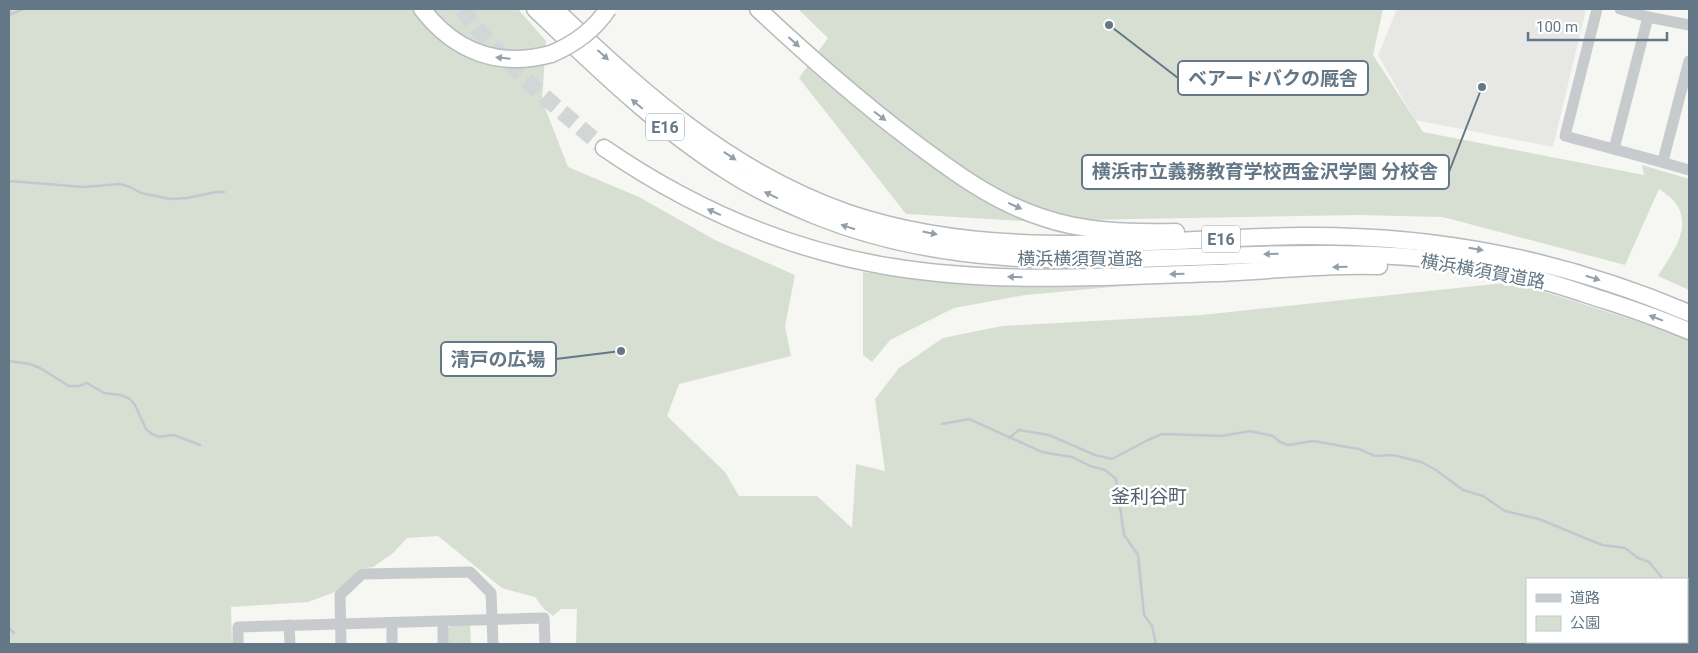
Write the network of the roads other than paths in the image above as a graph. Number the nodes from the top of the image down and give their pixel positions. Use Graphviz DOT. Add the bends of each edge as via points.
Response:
graph roads {
  1 [pos="422,9"];
  2 [pos="535,9"];
  3 [pos="556,9"];
  4 [pos="608,9"];
  5 [pos="758,9"];
  6 [pos="1597,9"];
  7 [pos="1620,9"];
  8 [pos="1648,17"];
  9 [pos="1689,25"];
  10 [pos="1689,61"];
  11 [pos="604,148"];
  12 [pos="1614,149"];
  13 [pos="1663,161"];
  14 [pos="1689,170"];
  15 [pos="816,208"];
  16 [pos="882,230"];
  17 [pos="1451,244"];
  18 [pos="1528,276"];
  19 [pos="1689,313"];
  20 [pos="1689,332"];
  21 [pos="492,621"];
  22 [pos="443,622"];
  23 [pos="392,623"];
  24 [pos="340,624"];
  25 [pos="289,625"];
  26 [pos="238,644"];
  27 [pos="290,644"];
  28 [pos="341,644"];
  29 [pos="392,644"];
  30 [pos="443,644"];
  31 [pos="493,644"];
  32 [pos="545,644"];
  4 -- 1 [label="highway, one-way, bridge" via="580,39 552,54 529,59 485,56 463,46 441,30"];
  15 -- 2 [label="highway, 横浜横須賀道路 / E16, one-way" via="769,195 731,174 618,88"];
  3 -- 15 [label="highway, 横浜横須賀道路 / E16, one-way" via="629,78 702,137"];
  5 -- 17 [label="highway, E16, one-way" via="843,85 966,180 1042,218 1121,231 1358,230"];
  6 -- 12 [label="street" via="1564,136"];
  7 -- 8 [label="street"];
  8 -- 9 [label="street"];
  8 -- 12 [label="street"];
  10 -- 13 [label="street"];
  18 -- 11 [label="highway, E16, one-way" via="1366,266 1086,277 929,272 876,264 809,248 739,223 701,206"];
  12 -- 13 [label="street"];
  13 -- 14 [label="street"];
  15 -- 16 [label="highway, 横浜横須賀道路 / E16" via="850,214"];
  16 -- 17 [label="highway, 横浜横須賀道路 / E16, one-way" via="1038,244 1305,236 1376,237"];
  18 -- 16 [label="highway, 横浜横須賀道路 / E16, one-way" via="1438,260 1335,254 1086,260 991,257 921,247"];
  17 -- 19 [label="highway, 横浜横須賀道路 / E16, one-way" via="1558,267"];
  20 -- 18 [label="highway, 横浜横須賀道路 / E16, one-way"];
  21 -- 22 [label="street"];
  21 -- 24 [label="street" via="491,593 470,572 362,574 340,595"];
  21 -- 31 [label="street"];
  21 -- 32 [label="street" via="544,618"];
  22 -- 23 [label="street"];
  22 -- 30 [label="street"];
  23 -- 24 [label="street"];
  23 -- 29 [label="street"];
  24 -- 25 [label="street"];
  24 -- 28 [label="street"];
  25 -- 26 [label="street" via="238,627"];
  25 -- 27 [label="street"];
}
